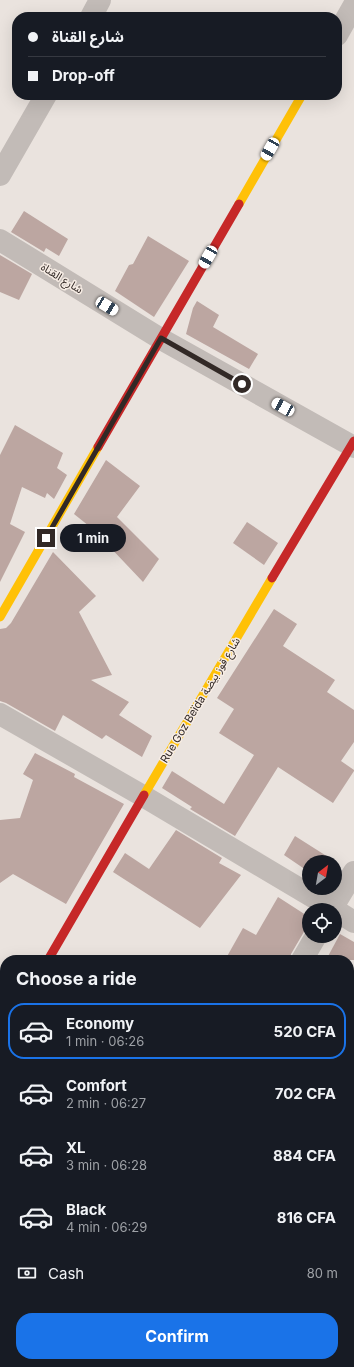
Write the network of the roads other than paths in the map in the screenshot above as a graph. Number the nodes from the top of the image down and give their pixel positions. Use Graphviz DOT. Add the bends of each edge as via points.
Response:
graph roads {
  1 [pos="100,0"];
  2 [pos="354,5"];
  3 [pos="94,12"];
  4 [pos="342,26"];
  5 [pos="43,100"];
  6 [pos="299,100"];
  7 [pos="0,175"];
  8 [pos="0,240"];
  9 [pos="161,338"];
  10 [pos="353,444"];
  11 [pos="0,617"];
  12 [pos="0,714"];
  13 [pos="144,796"];
  14 [pos="354,872"];
  15 [pos="321,903"];
  16 [pos="337,903"];
  17 [pos="342,915"];
  18 [pos="354,922"];
  19 [pos="312,943"];
  20 [pos="51,955"];
  21 [pos="305,955"];
  1 -- 3 [label="street"];
  2 -- 4 [label="street"];
  5 -- 7 [label="street"];
  6 -- 9 [label="street"];
  8 -- 9 [label="street, شارع القناة"];
  9 -- 10 [label="street, شارع القناة"];
  9 -- 11 [label="street"];
  10 -- 13 [label="street, Rue Goz Beïda شارع قوز بيضة"];
  12 -- 13 [label="street"];
  13 -- 15 [label="street"];
  13 -- 20 [label="street, Rue Goz Beïda شارع قوز بيضة"];
  14 -- 16 [label="street"];
  17 -- 18 [label="street"];
  19 -- 21 [label="street"];
}
